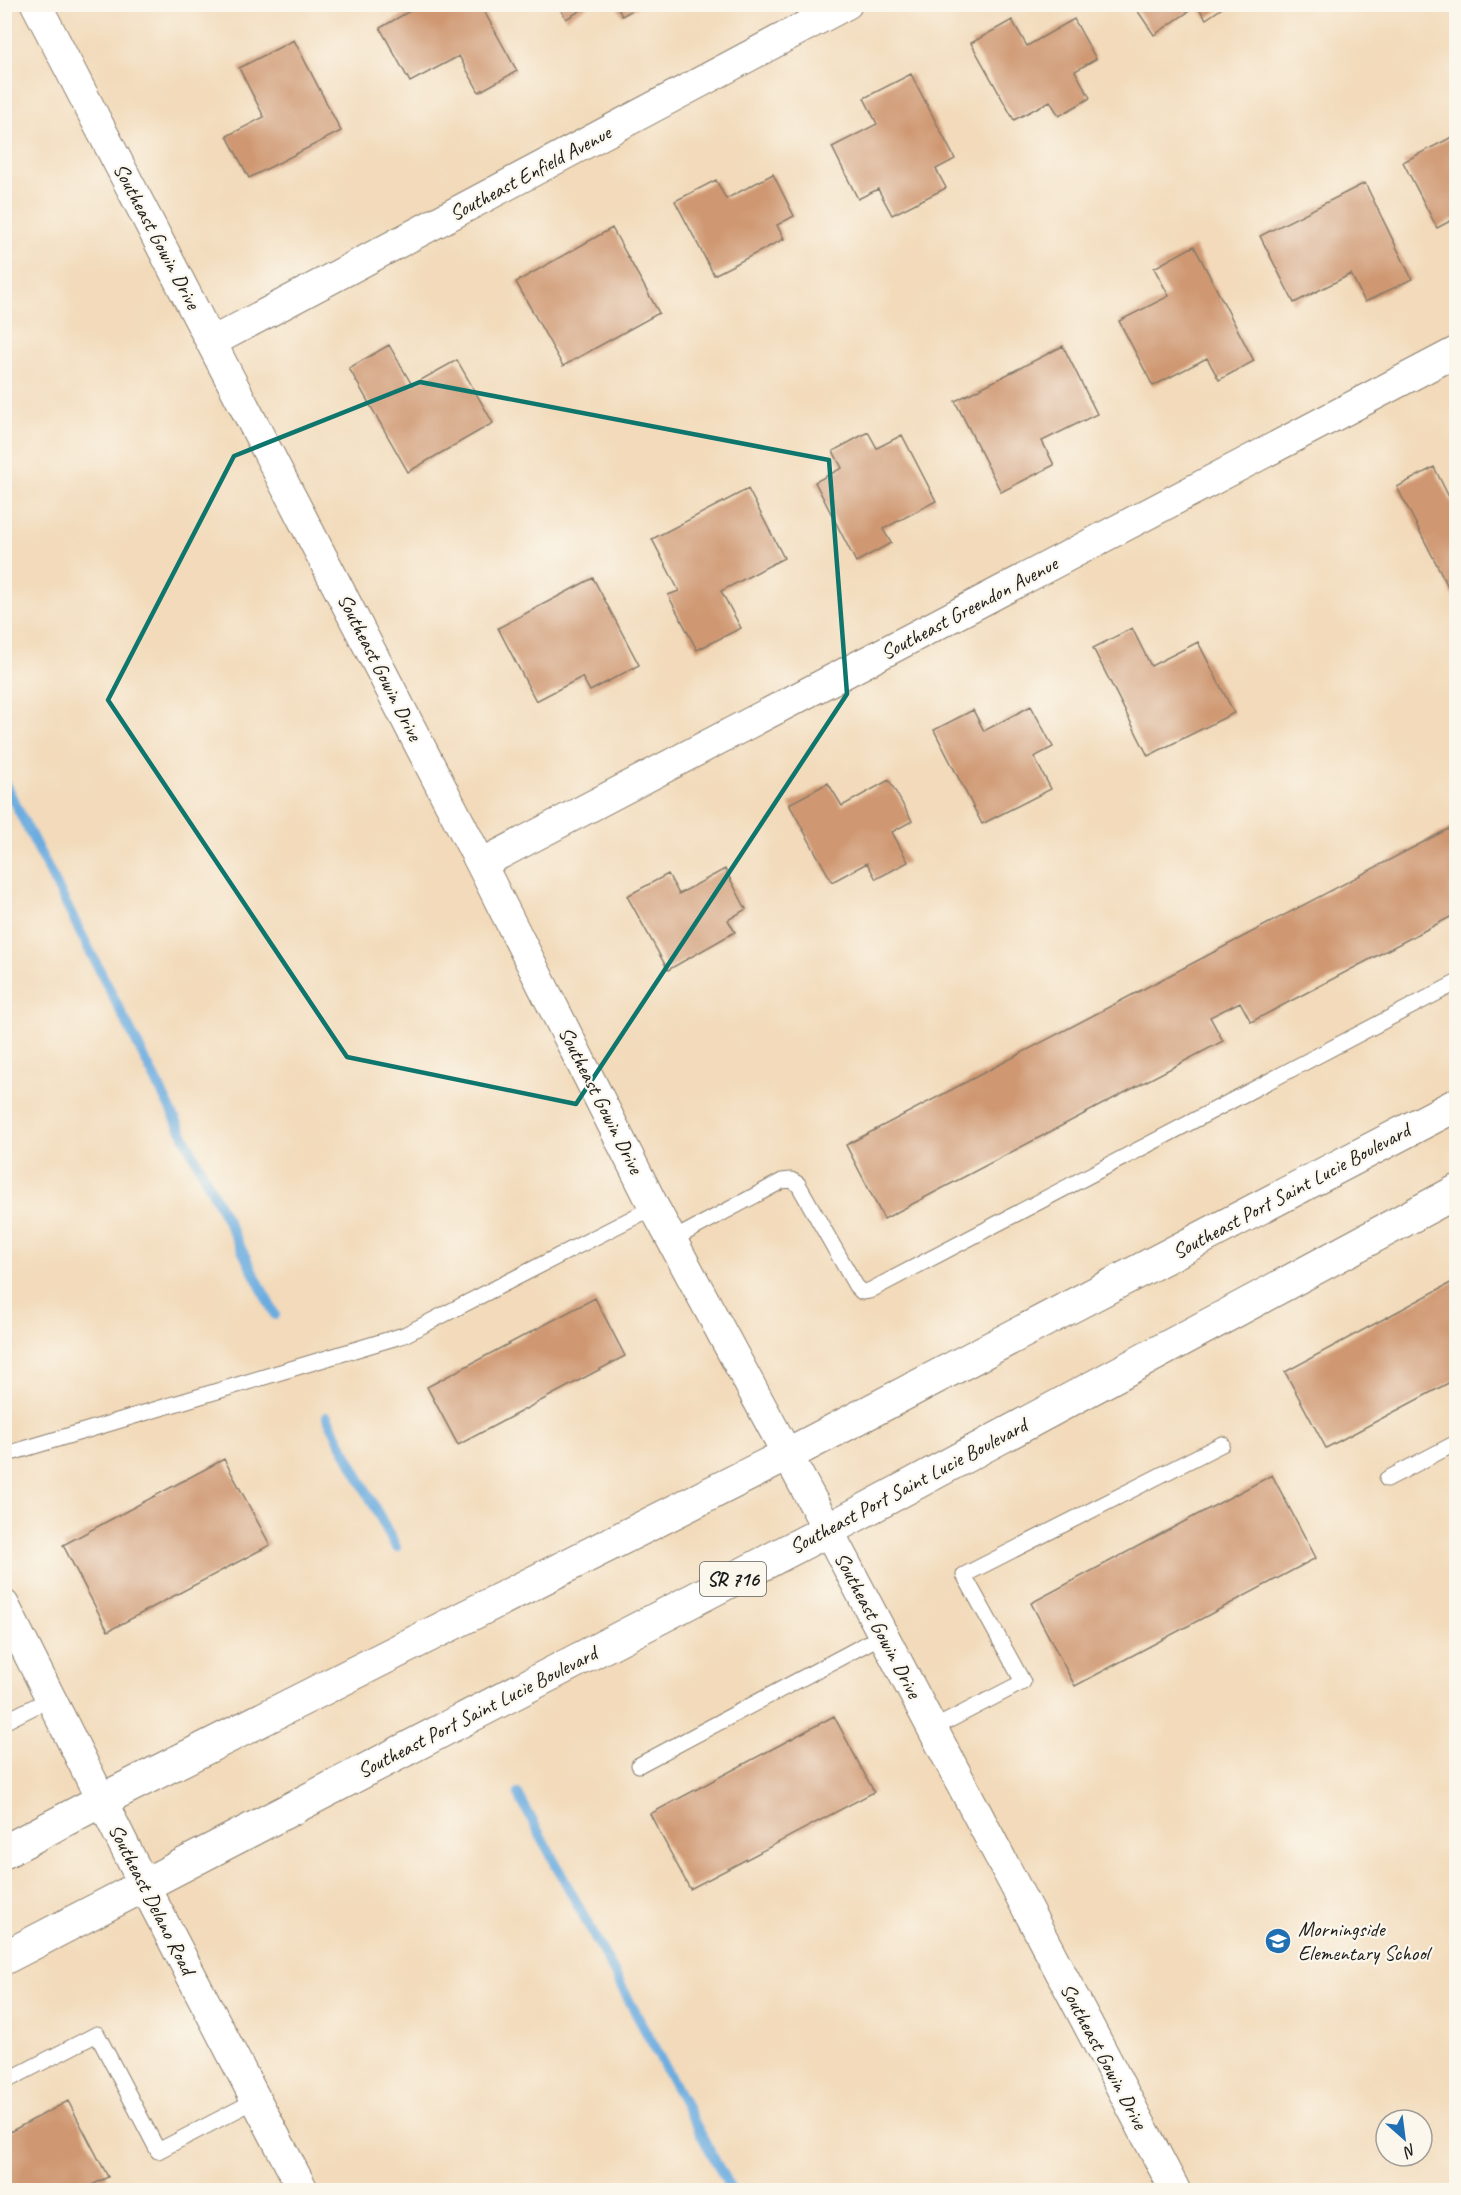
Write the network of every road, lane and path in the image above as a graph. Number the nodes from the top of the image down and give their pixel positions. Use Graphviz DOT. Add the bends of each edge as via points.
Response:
graph roads {
  1 [pos="36,4"];
  2 [pos="847,4"];
  3 [pos="212,342"];
  4 [pos="1456,352"];
  5 [pos="482,864"];
  6 [pos="1456,983"];
  7 [pos="1456,1105"];
  8 [pos="1456,1192"];
  9 [pos="654,1207"];
  10 [pos="672,1239"];
  11 [pos="1456,1443"];
  12 [pos="1222,1444"];
  13 [pos="4,1455"];
  14 [pos="787,1455"];
  15 [pos="1387,1479"];
  16 [pos="828,1530"];
  17 [pos="4,1605"];
  18 [pos="883,1635"];
  19 [pos="51,1698"];
  20 [pos="4,1722"];
  21 [pos="932,1729"];
  22 [pos="639,1765"];
  23 [pos="102,1800"];
  24 [pos="4,1852"];
  25 [pos="144,1885"];
  26 [pos="4,1958"];
  27 [pos="4,2082"];
  28 [pos="256,2100"];
  29 [pos="303,2190"];
  30 [pos="1175,2190"];
  1 -- 3 [label="street, Southeast Gowin Drive"];
  2 -- 3 [label="street, Southeast Enfield Avenue"];
  3 -- 5 [label="street, Southeast Gowin Drive"];
  4 -- 5 [label="street, Southeast Greendon Avenue"];
  5 -- 9 [label="street, Southeast Gowin Drive"];
  6 -- 10 [label="lane" via="869,1291 862,1292 856,1286 798,1184 791,1180 782,1181"];
  7 -- 14 [label="main road, Southeast Port Saint Lucie Boulevard"];
  8 -- 16 [label="main road, Southeast Port Saint Lucie Boulevard / SR 716"];
  9 -- 10 [label="street, Southeast Gowin Drive"];
  9 -- 13 [label="lane" via="404,1335"];
  10 -- 14 [label="street, Southeast Gowin Drive"];
  11 -- 15 [label="lane"];
  12 -- 21 [label="lane" via="964,1575 1023,1682"];
  14 -- 16 [label="street, Southeast Gowin Drive"];
  14 -- 23 [label="main road, Southeast Port Saint Lucie Boulevard"];
  16 -- 18 [label="street, Southeast Gowin Drive"];
  16 -- 25 [label="main road, Southeast Port Saint Lucie Boulevard / SR 716"];
  17 -- 19 [label="street, Southeast Delano Road"];
  18 -- 21 [label="street, Southeast Gowin Drive"];
  18 -- 22 [label="lane"];
  19 -- 20 [label="lane"];
  19 -- 23 [label="street, Southeast Delano Road"];
  21 -- 30 [label="street, Southeast Gowin Drive"];
  23 -- 24 [label="main road, Southeast Port Saint Lucie Boulevard"];
  23 -- 25 [label="street, Southeast Delano Road"];
  25 -- 26 [label="main road, Southeast Port Saint Lucie Boulevard / SR 716"];
  25 -- 28 [label="street, Southeast Delano Road"];
  27 -- 28 [label="lane" via="97,2034 158,2151"];
  28 -- 29 [label="street, Southeast Delano Road"];
}
